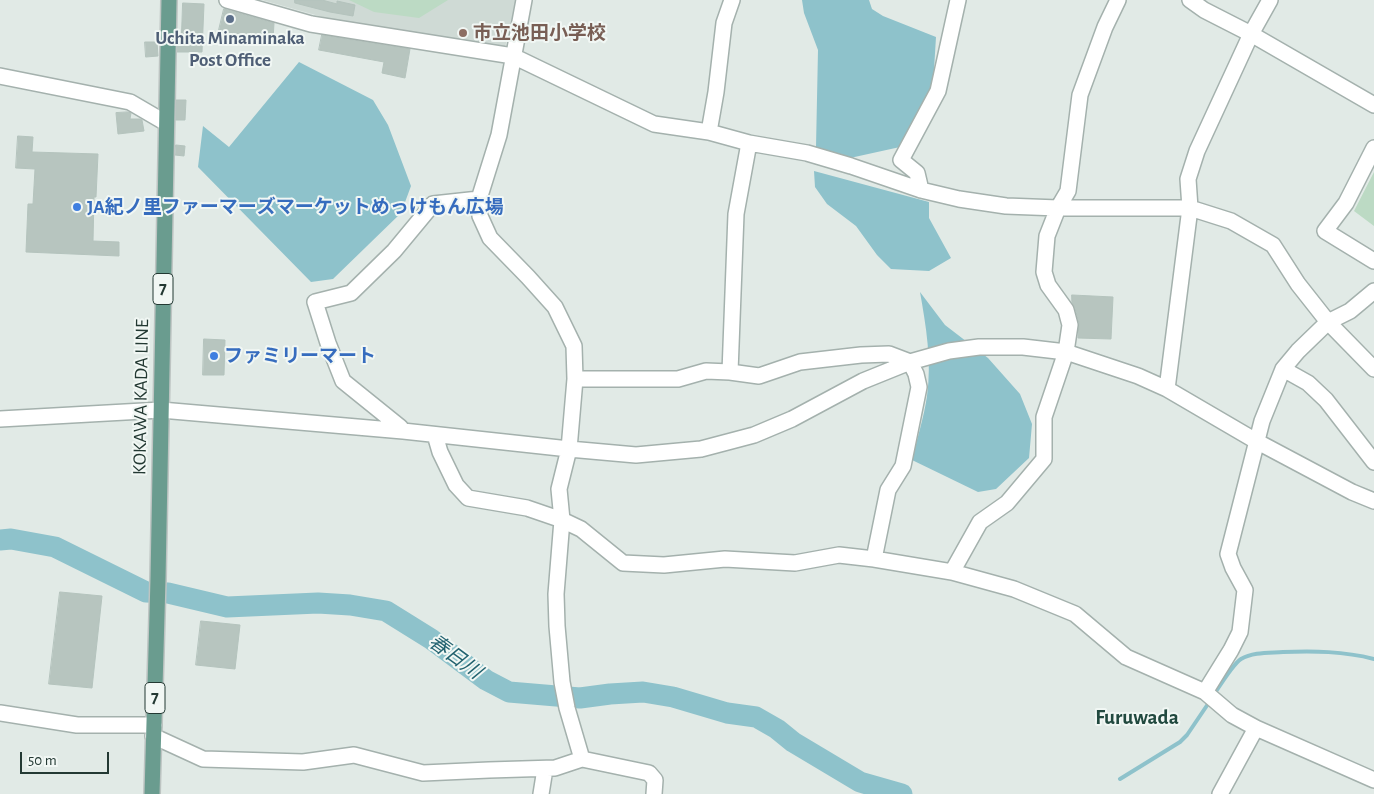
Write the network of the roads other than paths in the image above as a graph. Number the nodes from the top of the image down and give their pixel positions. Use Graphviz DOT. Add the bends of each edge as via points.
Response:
graph roads {
  1 [pos="169,0"];
  2 [pos="227,0"];
  3 [pos="524,0"];
  4 [pos="732,0"];
  5 [pos="958,0"];
  6 [pos="1118,0"];
  7 [pos="1190,0"];
  8 [pos="1270,0"];
  9 [pos="1251,34"];
  10 [pos="513,56"];
  11 [pos="0,76"];
  12 [pos="1374,105"];
  13 [pos="166,123"];
  14 [pos="708,132"];
  15 [pos="749,143"];
  16 [pos="1374,148"];
  17 [pos="921,190"];
  18 [pos="479,199"];
  19 [pos="1058,208"];
  20 [pos="1190,208"];
  21 [pos="1374,261"];
  22 [pos="1374,291"];
  23 [pos="1328,322"];
  24 [pos="1066,352"];
  25 [pos="910,362"];
  26 [pos="1283,369"];
  27 [pos="1374,369"];
  28 [pos="730,372"];
  29 [pos="575,379"];
  30 [pos="1167,389"];
  31 [pos="161,410"];
  32 [pos="0,419"];
  33 [pos="402,431"];
  34 [pos="435,436"];
  35 [pos="1256,441"];
  36 [pos="568,449"];
  37 [pos="1374,462"];
  38 [pos="1374,501"];
  39 [pos="562,520"];
  40 [pos="874,559"];
  41 [pos="952,572"];
  42 [pos="1204,692"];
  43 [pos="0,712"];
  44 [pos="1256,728"];
  45 [pos="154,731"];
  46 [pos="582,759"];
  47 [pos="545,769"];
  48 [pos="1374,780"];
  49 [pos="152,794"];
  50 [pos="541,794"];
  51 [pos="654,794"];
  52 [pos="1220,794"];
  1 -- 13 [label="main road, KOKAWA KADA LINE / 7"];
  2 -- 10 [label="street" via="311,24"];
  3 -- 10 [label="street"];
  4 -- 14 [label="street" via="724,23"];
  5 -- 17 [label="street" via="938,91 901,160 917,174"];
  6 -- 19 [label="street" via="1080,95 1068,190"];
  7 -- 9 [label="street"];
  8 -- 9 [label="street"];
  9 -- 12 [label="street"];
  9 -- 20 [label="street" via="1188,179"];
  10 -- 14 [label="street" via="654,124"];
  10 -- 18 [label="street" via="499,135"];
  11 -- 13 [label="street" via="130,102"];
  13 -- 31 [label="main road, KOKAWA KADA LINE / 7"];
  14 -- 15 [label="street"];
  15 -- 17 [label="street" via="807,153"];
  15 -- 28 [label="street" via="736,214"];
  16 -- 21 [label="street" via="1346,203 1325,231"];
  17 -- 19 [label="street" via="958,200"];
  18 -- 29 [label="street" via="480,216 490,238 555,307 574,346"];
  18 -- 33 [label="street" via="433,204 394,251 351,294 315,302 343,381"];
  19 -- 20 [label="street"];
  19 -- 24 [label="street" via="1047,236 1044,272 1048,286 1066,310 1070,325"];
  20 -- 23 [label="street" via="1231,221 1273,245"];
  20 -- 30 [label="street"];
  22 -- 23 [label="street" via="1350,311"];
  23 -- 26 [label="street"];
  23 -- 27 [label="street"];
  24 -- 25 [label="street" via="1023,346 978,347 948,351"];
  24 -- 30 [label="street"];
  24 -- 41 [label="street" via="1044,417 1044,459 1007,503 980,522"];
  25 -- 28 [label="street" via="889,354 861,355 800,362 760,376"];
  25 -- 36 [label="street" via="862,381 754,435 701,449 636,455"];
  25 -- 40 [label="street" via="919,387 903,466 888,490"];
  26 -- 35 [label="street"];
  26 -- 37 [label="street" via="1308,383 1326,400"];
  28 -- 29 [label="street" via="706,371 678,379"];
  29 -- 36 [label="street"];
  30 -- 35 [label="street"];
  31 -- 32 [label="street"];
  31 -- 33 [label="street"];
  31 -- 45 [label="main road, KOKAWA KADA LINE / 7"];
  33 -- 34 [label="street"];
  34 -- 36 [label="street"];
  34 -- 39 [label="street" via="456,486 468,498 528,508"];
  35 -- 38 [label="street"];
  35 -- 42 [label="street" via="1228,554 1245,590 1240,632"];
  36 -- 39 [label="street" via="559,489"];
  39 -- 40 [label="street" via="581,529 623,562 664,564 725,559 795,563 839,555"];
  39 -- 46 [label="street" via="556,594 557,626 562,682"];
  40 -- 41 [label="street"];
  41 -- 42 [label="street" via="1014,589 1075,614 1126,657"];
  42 -- 44 [label="street" via="1232,715"];
  43 -- 45 [label="street" via="77,725"];
  44 -- 48 [label="street"];
  44 -- 52 [label="street"];
  45 -- 47 [label="street" via="203,760 303,762 354,755 423,773"];
  45 -- 49 [label="main road, KOKAWA KADA LINE / 7"];
  46 -- 47 [label="street"];
  46 -- 51 [label="street" via="649,773 655,780"];
  47 -- 50 [label="street"];
}
